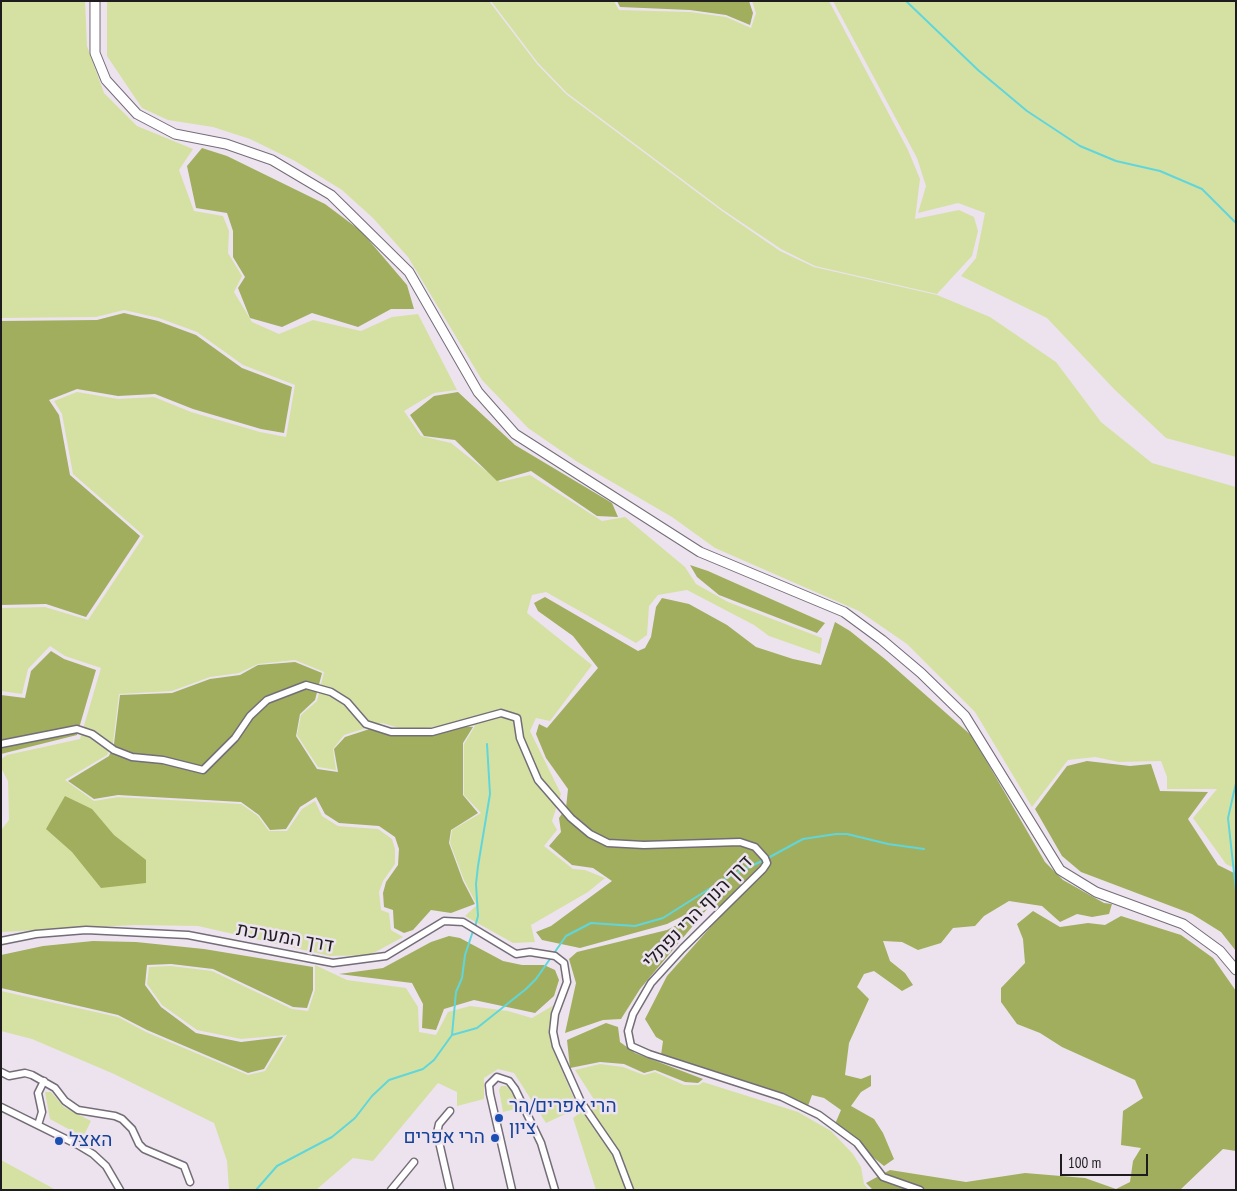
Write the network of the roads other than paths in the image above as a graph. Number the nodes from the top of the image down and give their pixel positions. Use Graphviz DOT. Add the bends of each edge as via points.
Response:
graph roads {
  1 [pos="95,1"];
  2 [pos="1,744"];
  3 [pos="1,941"];
  4 [pos="1236,970"];
  5 [pos="1,1072"];
  6 [pos="44,1082"];
  7 [pos="1,1107"];
  8 [pos="450,1111"];
  9 [pos="38,1125"];
  10 [pos="414,1162"];
  11 [pos="190,1182"];
  12 [pos="120,1190"];
  13 [pos="391,1190"];
  14 [pos="450,1190"];
  15 [pos="512,1190"];
  16 [pos="555,1190"];
  17 [pos="630,1190"];
  18 [pos="920,1190"];
  1 -- 4 [label="main road" via="95,53 106,80 137,114 175,134 226,144 272,160 331,195 409,272 478,392 515,434 700,552 844,612 882,640 965,716 1060,870 1096,892 1183,924 1220,951"];
  2 -- 18 [label="street, דרך הנוף הרי נפתלי" via="77,729 92,734 132,758 163,760 203,770 267,700 306,685 331,692 347,702 366,724 391,732 432,732 501,713 517,718 520,738 538,780 571,818 590,834 608,843 644,845 740,842 755,847 767,863 651,983 633,1014 628,1031 631,1046 782,1097 819,1115 857,1144 883,1177"];
  3 -- 17 [label="street, דרך המערכת" via="86,930 188,935 333,964 386,956 444,920 463,922 516,954 530,952 555,956 564,963 567,982 555,1014 553,1032 556,1046 581,1102 616,1153"];
  5 -- 6 [label="street" via="9,1076 25,1073"];
  6 -- 9 [label="street" via="38,1093 42,1112"];
  6 -- 11 [label="street" via="78,1110 122,1119 144,1149 184,1166"];
  7 -- 9 [label="street"];
  8 -- 14 [label="street" via="439,1124 437,1133"];
  9 -- 12 [label="street" via="93,1154 106,1166"];
  10 -- 13 [label="street"];
  15 -- 16 [label="street" via="490,1094 489,1085 494,1079 505,1078 512,1083 541,1143"];
}
